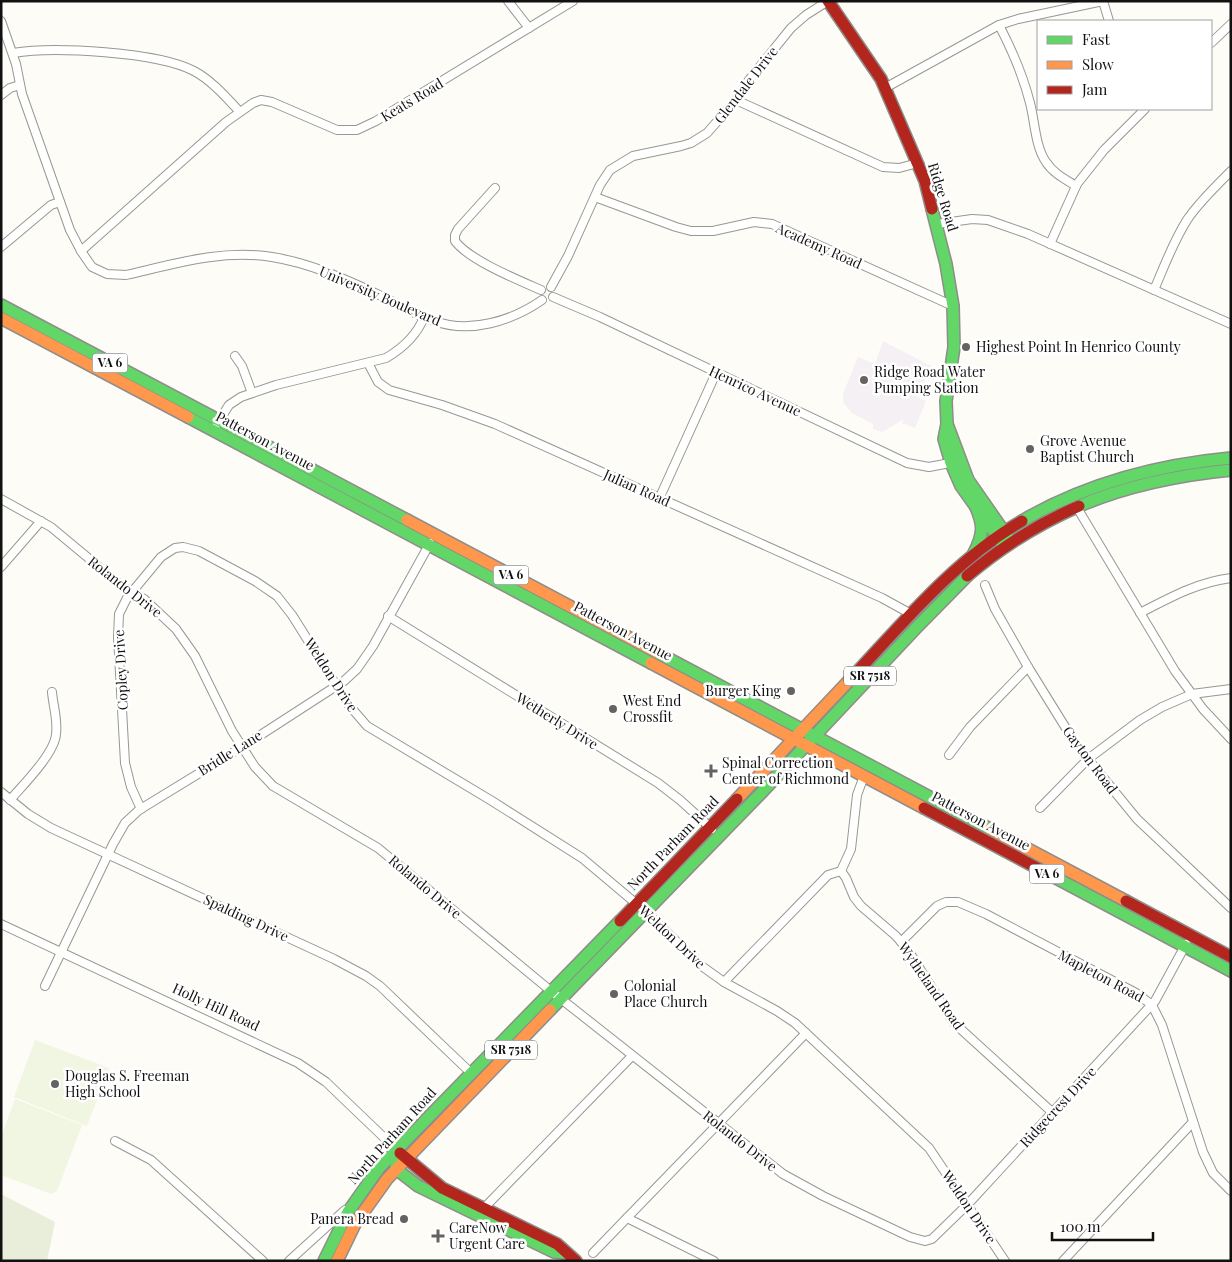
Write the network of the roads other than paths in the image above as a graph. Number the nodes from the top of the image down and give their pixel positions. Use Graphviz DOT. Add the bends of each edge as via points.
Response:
graph roads {
  1 [pos="508,1"];
  2 [pos="573,1"];
  3 [pos="828,1"];
  4 [pos="1103,1"];
  5 [pos="1109,20"];
  6 [pos="1,21"];
  7 [pos="1231,24"];
  8 [pos="999,25"];
  9 [pos="529,28"];
  10 [pos="1212,42"];
  11 [pos="13,53"];
  12 [pos="20,85"];
  13 [pos="885,88"];
  14 [pos="1,94"];
  15 [pos="736,100"];
  16 [pos="1143,110"];
  17 [pos="239,111"];
  18 [pos="918,162"];
  19 [pos="1231,171"];
  20 [pos="1076,186"];
  21 [pos="496,188"];
  22 [pos="595,196"];
  23 [pos="60,202"];
  24 [pos="937,224"];
  25 [pos="1050,244"];
  26 [pos="1,247"];
  27 [pos="81,251"];
  28 [pos="550,288"];
  29 [pos="540,290"];
  30 [pos="1154,290"];
  31 [pos="553,297"];
  32 [pos="542,300"];
  33 [pos="1,305"];
  34 [pos="953,306"];
  35 [pos="424,317"];
  36 [pos="1,318"];
  37 [pos="1231,324"];
  38 [pos="235,356"];
  39 [pos="368,363"];
  40 [pos="716,373"];
  41 [pos="252,393"];
  42 [pos="216,425"];
  43 [pos="1231,458"];
  44 [pos="955,462"];
  45 [pos="1231,470"];
  46 [pos="1070,496"];
  47 [pos="1,499"];
  48 [pos="659,499"];
  49 [pos="975,505"];
  50 [pos="1076,507"];
  51 [pos="41,521"];
  52 [pos="1001,535"];
  53 [pos="432,540"];
  54 [pos="1008,545"];
  55 [pos="974,554"];
  56 [pos="227,566"];
  57 [pos="1,567"];
  58 [pos="1231,578"];
  59 [pos="985,585"];
  60 [pos="938,586"];
  61 [pos="132,592"];
  62 [pos="1140,613"];
  63 [pos="912,614"];
  64 [pos="388,616"];
  65 [pos="926,617"];
  66 [pos="1028,667"];
  67 [pos="336,686"];
  68 [pos="1231,690"];
  69 [pos="52,692"];
  70 [pos="1192,694"];
  71 [pos="803,730"];
  72 [pos="814,736"];
  73 [pos="794,739"];
  74 [pos="1231,739"];
  75 [pos="806,745"];
  76 [pos="242,747"];
  77 [pos="949,755"];
  78 [pos="1088,759"];
  79 [pos="864,776"];
  80 [pos="1,792"];
  81 [pos="10,800"];
  82 [pos="1040,808"];
  83 [pos="141,809"];
  84 [pos="710,826"];
  85 [pos="719,835"];
  86 [pos="108,854"];
  87 [pos="841,872"];
  88 [pos="635,903"];
  89 [pos="1231,908"];
  90 [pos="645,911"];
  91 [pos="1,924"];
  92 [pos="1190,936"];
  93 [pos="901,942"];
  94 [pos="1184,947"];
  95 [pos="61,952"];
  96 [pos="1231,957"];
  97 [pos="1231,971"];
  98 [pos="724,982"];
  99 [pos="45,986"];
  100 [pos="552,991"];
  101 [pos="561,999"];
  102 [pos="1152,1005"];
  103 [pos="806,1033"];
  104 [pos="632,1056"];
  105 [pos="471,1073"];
  106 [pos="1053,1113"];
  107 [pos="1193,1122"];
  108 [pos="718,1124"];
  109 [pos="115,1141"];
  110 [pos="397,1150"];
  111 [pos="407,1158"];
  112 [pos="396,1168"];
  113 [pos="1231,1191"];
  114 [pos="354,1202"];
  115 [pos="968,1204"];
  116 [pos="484,1208"];
  117 [pos="627,1218"];
  118 [pos="898,1231"];
  119 [pos="566,1253"];
  120 [pos="594,1253"];
  121 [pos="263,1261"];
  122 [pos="289,1261"];
  123 [pos="324,1261"];
  124 [pos="337,1261"];
  125 [pos="576,1261"];
  126 [pos="714,1261"];
  127 [pos="1005,1261"];
  128 [pos="1063,1261"];
  1 -- 9 [label="street"];
  2 -- 9 [label="street, Keats Road"];
  3 -- 13 [label="main road, Ridge Road"];
  3 -- 15 [label="street, Glendale Drive" via="791,28"];
  4 -- 5 [label="street"];
  4 -- 8 [label="street"];
  6 -- 11 [label="street, University Boulevard"];
  7 -- 10 [label="street"];
  8 -- 13 [label="street"];
  8 -- 20 [label="street" via="1024,78 1044,159 1053,171"];
  9 -- 17 [label="street, Keats Road" via="357,130 330,128 268,101 253,102"];
  11 -- 12 [label="street, University Boulevard"];
  11 -- 17 [label="street" via="42,50 92,52 174,63 202,76"];
  12 -- 14 [label="street"];
  12 -- 23 [label="street, University Boulevard"];
  13 -- 18 [label="main road, Ridge Road"];
  15 -- 18 [label="street" via="883,167 899,168"];
  15 -- 22 [label="street, Glendale Drive" via="699,138 621,162 610,170"];
  16 -- 20 [label="street" via="1099,156"];
  17 -- 27 [label="street, Keats Road"];
  18 -- 24 [label="main road, Ridge Road"];
  19 -- 30 [label="street" via="1209,192 1187,221"];
  20 -- 25 [label="street"];
  21 -- 29 [label="street" via="458,229 454,239 472,256"];
  22 -- 28 [label="street, Glendale Drive"];
  22 -- 34 [label="street, Academy Road" via="691,231 713,231 754,222 772,224"];
  23 -- 26 [label="street" via="51,205"];
  23 -- 27 [label="street, University Boulevard"];
  24 -- 25 [label="street" via="988,220"];
  24 -- 34 [label="main road, Ridge Road"];
  25 -- 30 [label="street"];
  27 -- 35 [label="street, University Boulevard" via="92,267 113,275 126,275 209,256 247,254 274,257 346,280"];
  28 -- 29 [label="street" via="546,286"];
  28 -- 31 [label="street" via="554,292"];
  29 -- 32 [label="street"];
  30 -- 37 [label="street"];
  31 -- 32 [label="street" via="548,301"];
  31 -- 40 [label="street, Henrico Avenue"];
  32 -- 35 [label="street, University Boulevard" via="521,313 483,325 446,324"];
  33 -- 42 [label="main road, Patterson Avenue / VA 6"];
  34 -- 44 [label="main road, Ridge Road" via="954,347 944,439"];
  35 -- 39 [label="street" via="415,334 398,350 386,358"];
  36 -- 42 [label="main road, Patterson Avenue / VA 6"];
  38 -- 41 [label="street"];
  39 -- 41 [label="street"];
  39 -- 48 [label="street, Julian Road" via="378,382 389,390 495,424"];
  40 -- 44 [label="street, Henrico Avenue" via="907,463 929,468"];
  40 -- 48 [label="street"];
  41 -- 42 [label="street" via="229,405"];
  42 -- 53 [label="main road, Patterson Avenue / VA 6"];
  43 -- 46 [label="main road, North Parham Road / SR 7518" via="1159,467"];
  44 -- 49 [label="main road, Ridge Road" via="961,486"];
  44 -- 52 [label="main road, Ridge Road"];
  45 -- 50 [label="main road, North Parham Road / SR 7518" via="1154,481"];
  46 -- 50 [label="street"];
  46 -- 52 [label="main road, North Parham Road / SR 7518"];
  47 -- 51 [label="street, Rolando Drive"];
  48 -- 63 [label="street, Julian Road"];
  49 -- 52 [label="main road, Ridge Road"];
  49 -- 55 [label="main road" via="983,528"];
  50 -- 54 [label="main road, North Parham Road / SR 7518"];
  50 -- 62 [label="street"];
  51 -- 57 [label="street"];
  51 -- 61 [label="street, Rolando Drive"];
  52 -- 54 [label="main road, Ridge Road"];
  52 -- 55 [label="main road, North Parham Road / SR 7518"];
  53 -- 64 [label="street, Bridle Lane"];
  53 -- 71 [label="main road, Patterson Avenue / VA 6"];
  53 -- 73 [label="main road, Patterson Avenue / VA 6"];
  54 -- 65 [label="main road, North Parham Road / SR 7518" via="959,583"];
  55 -- 60 [label="main road, North Parham Road / SR 7518"];
  56 -- 61 [label="street, Copley Drive" via="199,550 175,548 161,557"];
  56 -- 67 [label="street, Weldon Drive" via="272,592 284,603"];
  58 -- 62 [label="street" via="1197,586"];
  59 -- 66 [label="street, Gayton Road"];
  60 -- 63 [label="main road, North Parham Road / SR 7518"];
  60 -- 65 [label="main road" via="935,595 922,609"];
  61 -- 76 [label="street, Rolando Drive" via="164,617 184,640"];
  61 -- 83 [label="street, Copley Drive" via="119,614 118,629 125,763"];
  62 -- 70 [label="street"];
  63 -- 71 [label="main road, North Parham Road / SR 7518"];
  64 -- 67 [label="street, Bridle Lane" via="363,662"];
  64 -- 84 [label="street, Wetherly Drive" via="658,784"];
  65 -- 72 [label="main road, North Parham Road / SR 7518"];
  66 -- 77 [label="street" via="970,727"];
  66 -- 78 [label="street, Gayton Road"];
  67 -- 76 [label="street, Bridle Lane"];
  67 -- 88 [label="street, Weldon Drive" via="367,726 582,858"];
  68 -- 70 [label="street"];
  69 -- 81 [label="street" via="55,740"];
  70 -- 74 [label="street"];
  70 -- 78 [label="street" via="1140,720"];
  71 -- 72 [label="main road, Patterson Avenue / VA 6"];
  71 -- 73 [label="main road, North Parham Road / SR 7518"];
  72 -- 75 [label="main road, North Parham Road / SR 7518"];
  72 -- 92 [label="main road, Patterson Avenue / VA 6"];
  73 -- 75 [label="main road, Patterson Avenue / VA 6"];
  73 -- 84 [label="main road, North Parham Road / SR 7518"];
  75 -- 79 [label="main road, Patterson Avenue / VA 6"];
  75 -- 85 [label="main road, North Parham Road / SR 7518"];
  76 -- 83 [label="street, Bridle Lane"];
  76 -- 100 [label="street, Rolando Drive" via="255,768 273,786 378,848"];
  78 -- 82 [label="street"];
  78 -- 89 [label="street, Gayton Road" via="1137,819"];
  79 -- 87 [label="street" via="857,795 851,849"];
  79 -- 94 [label="main road, Patterson Avenue / VA 6"];
  80 -- 81 [label="street, Spalding Drive"];
  81 -- 86 [label="street, Spalding Drive" via="51,828"];
  83 -- 86 [label="street, Bridle Lane" via="125,823"];
  84 -- 85 [label="street, Wetherly Drive"];
  84 -- 88 [label="main road, North Parham Road / SR 7518"];
  85 -- 90 [label="main road, North Parham Road / SR 7518"];
  86 -- 95 [label="street, Bridle Lane"];
  86 -- 105 [label="street, Spalding Drive" via="366,976"];
  87 -- 93 [label="street, Wytheland Road" via="854,898"];
  87 -- 98 [label="street" via="828,875"];
  88 -- 90 [label="street, Weldon Drive"];
  88 -- 100 [label="main road, North Parham Road / SR 7518"];
  90 -- 98 [label="street, Weldon Drive" via="703,967"];
  90 -- 101 [label="main road, North Parham Road / SR 7518"];
  91 -- 95 [label="street, Holly Hill Road"];
  92 -- 94 [label="street, Ridgecrest Drive"];
  92 -- 96 [label="main road, Patterson Avenue / VA 6"];
  93 -- 102 [label="street, Mapleton Road" via="937,906 958,902 1136,993"];
  93 -- 106 [label="street, Wytheland Road" via="954,1023"];
  94 -- 97 [label="main road, Patterson Avenue / VA 6"];
  94 -- 102 [label="street, Ridgecrest Drive"];
  95 -- 99 [label="street, Bridle Lane"];
  95 -- 110 [label="street, Holly Hill Road" via="298,1063 326,1082"];
  98 -- 103 [label="street, Weldon Drive" via="777,1010"];
  100 -- 101 [label="street, Rolando Drive"];
  100 -- 105 [label="main road, North Parham Road / SR 7518"];
  101 -- 104 [label="street, Rolando Drive"];
  101 -- 111 [label="main road, North Parham Road / SR 7518"];
  102 -- 106 [label="street, Ridgecrest Drive"];
  102 -- 107 [label="street, Mapleton Road" via="1162,1024"];
  103 -- 108 [label="street"];
  103 -- 115 [label="street, Weldon Drive" via="922,1140"];
  104 -- 108 [label="street, Rolando Drive"];
  104 -- 116 [label="street"];
  105 -- 110 [label="main road, North Parham Road / SR 7518"];
  106 -- 115 [label="street, Ridgecrest Drive"];
  107 -- 113 [label="street, Mapleton Road" via="1208,1165"];
  107 -- 128 [label="street"];
  108 -- 117 [label="street"];
  108 -- 118 [label="street, Rolando Drive" via="792,1180"];
  109 -- 121 [label="street" via="151,1160"];
  110 -- 111 [label="main road, Holly Hill Road"];
  110 -- 112 [label="main road"];
  110 -- 114 [label="main road, North Parham Road / SR 7518"];
  111 -- 112 [label="main road, North Parham Road / SR 7518"];
  111 -- 116 [label="main road, Holly Hill Road" via="434,1182"];
  112 -- 119 [label="main road" via="418,1186 554,1252"];
  112 -- 124 [label="main road, North Parham Road / SR 7518" via="358,1218"];
  114 -- 122 [label="street"];
  114 -- 123 [label="main road, North Parham Road / SR 7518"];
  115 -- 118 [label="street, Ridgecrest Drive" via="939,1234 928,1240 918,1240"];
  115 -- 127 [label="street, Weldon Drive"];
  116 -- 119 [label="main road, Holly Hill Road" via="557,1244"];
  117 -- 120 [label="street"];
  117 -- 126 [label="street"];
  119 -- 125 [label="main road, Holly Hill Road"];
}
